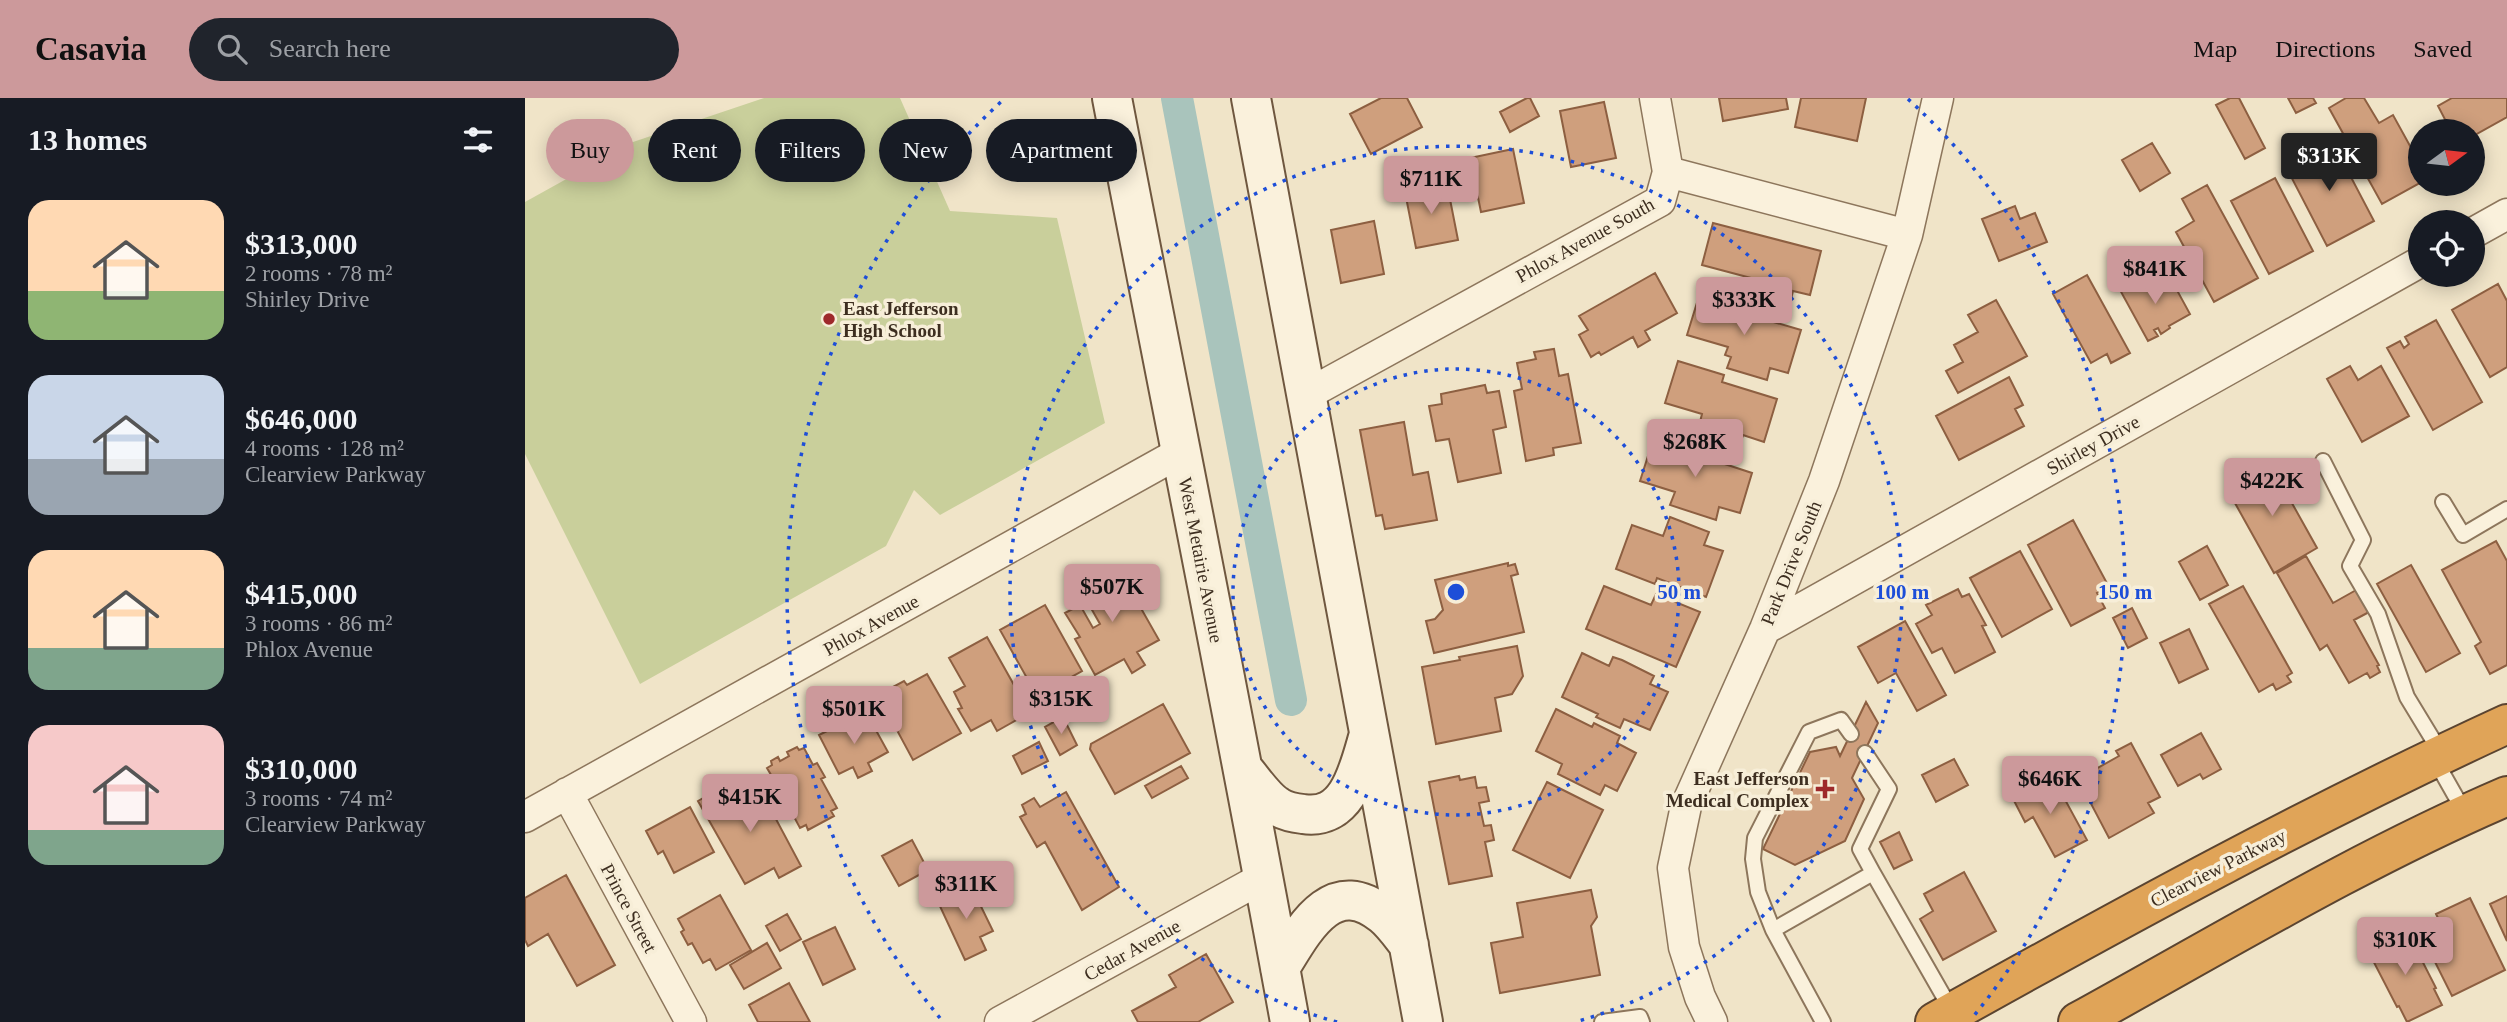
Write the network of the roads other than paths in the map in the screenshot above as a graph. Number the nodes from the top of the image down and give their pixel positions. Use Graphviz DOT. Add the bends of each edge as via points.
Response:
graph roads {
  1 [pos="1112,98"];
  2 [pos="1251,98"];
  3 [pos="1655,98"];
  4 [pos="1938,98"];
  5 [pos="1668,172"];
  6 [pos="2507,214"];
  7 [pos="2485,226"];
  8 [pos="1907,235"];
  9 [pos="2408,269"];
  10 [pos="1306,395"];
  11 [pos="1179,453"];
  12 [pos="2323,461"];
  13 [pos="2443,502"];
  14 [pos="2507,509"];
  15 [pos="1765,629"];
  16 [pos="2507,724"];
  17 [pos="1370,732"];
  18 [pos="1851,734"];
  19 [pos="1865,753"];
  20 [pos="2438,756"];
  21 [pos="1244,769"];
  22 [pos="567,793"];
  23 [pos="2507,796"];
  24 [pos="2466,814"];
  25 [pos="525,817"];
  26 [pos="1873,873"];
  27 [pos="1264,877"];
  28 [pos="1773,930"];
  29 [pos="1409,944"];
  30 [pos="1280,968"];
  31 [pos="1944,1017"];
  32 [pos="691,1022"];
  33 [pos="1000,1022"];
  34 [pos="1290,1022"];
  35 [pos="1423,1022"];
  36 [pos="1602,1022"];
  37 [pos="1642,1022"];
  38 [pos="1712,1022"];
  39 [pos="1823,1022"];
  40 [pos="2078,1022"];
  1 -- 11 [label="main road, West Metairie Avenue"];
  2 -- 10 [label="main road"];
  3 -- 5 [label="street"];
  4 -- 8 [label="street, Park Drive South"];
  5 -- 8 [label="street"];
  5 -- 10 [label="street, Phlox Avenue South" via="1660,201"];
  6 -- 7 [label="street"];
  8 -- 15 [label="street, Park Drive South" via="1824,481"];
  9 -- 15 [label="street, Shirley Drive"];
  10 -- 17 [label="main road"];
  11 -- 21 [label="main road, West Metairie Avenue"];
  11 -- 22 [label="street, Phlox Avenue"];
  12 -- 20 [label="lane" via="2363,540 2350,566 2378,614 2407,697"];
  13 -- 14 [label="lane" via="2463,535"];
  15 -- 38 [label="street, Park Drive South" via="1686,806 1673,868 1684,947"];
  16 -- 20 [label="highway, Clearview Parkway"];
  17 -- 21 [label="main road" via="1355,782 1340,803 1325,813 1311,815 1276,805"];
  17 -- 29 [label="main road"];
  18 -- 28 [label="lane" via="1841,720 1809,732 1755,838 1758,892"];
  19 -- 26 [label="lane" via="1889,789 1860,849"];
  20 -- 24 [label="lane"];
  20 -- 31 [label="highway, Clearview Parkway" via="2151,902"];
  21 -- 27 [label="main road, West Metairie Avenue"];
  22 -- 25 [label="street, Phlox Avenue"];
  22 -- 32 [label="street, Prince Street"];
  23 -- 24 [label="highway"];
  24 -- 40 [label="highway" via="2312,890"];
  26 -- 28 [label="lane"];
  26 -- 31 [label="lane"];
  27 -- 30 [label="main road, West Metairie Avenue"];
  27 -- 33 [label="street, Cedar Avenue"];
  28 -- 39 [label="lane"];
  29 -- 30 [label="main road" via="1384,915 1362,902 1341,900 1326,906 1306,926"];
  29 -- 35 [label="main road"];
  30 -- 34 [label="main road, West Metairie Avenue"];
  36 -- 37 [label="lane" via="1640,1017"];
}
